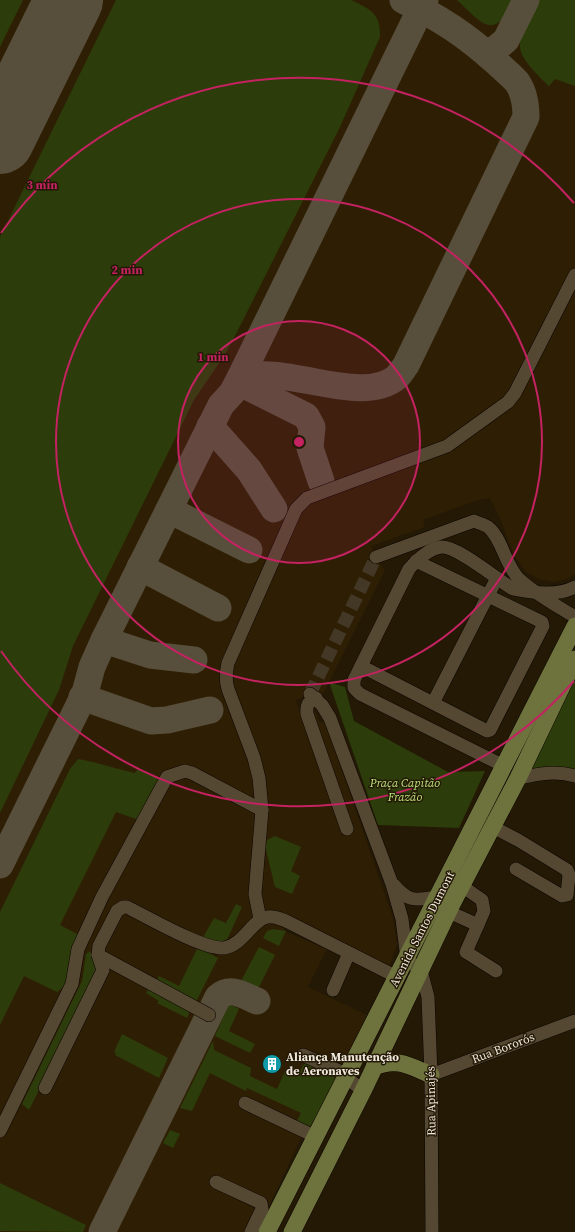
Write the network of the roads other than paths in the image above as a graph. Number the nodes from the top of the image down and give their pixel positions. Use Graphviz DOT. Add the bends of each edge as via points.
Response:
graph roads {
  1 [pos="575,275"];
  2 [pos="376,557"];
  3 [pos="416,561"];
  4 [pos="497,578"];
  5 [pos="575,587"];
  6 [pos="536,592"];
  7 [pos="488,597"];
  8 [pos="575,617"];
  9 [pos="575,626"];
  10 [pos="575,659"];
  11 [pos="361,666"];
  12 [pos="433,703"];
  13 [pos="504,766"];
  14 [pos="575,776"];
  15 [pos="518,778"];
  16 [pos="262,810"];
  17 [pos="493,827"];
  18 [pos="347,829"];
  19 [pos="516,869"];
  20 [pos="392,884"];
  21 [pos="462,886"];
  22 [pos="446,904"];
  23 [pos="260,919"];
  24 [pos="478,925"];
  25 [pos="349,953"];
  26 [pos="98,954"];
  27 [pos="407,959"];
  28 [pos="496,970"];
  29 [pos="421,971"];
  30 [pos="397,977"];
  31 [pos="333,990"];
  32 [pos="209,1015"];
  33 [pos="575,1020"];
  34 [pos="303,1055"];
  35 [pos="374,1067"];
  36 [pos="431,1075"];
  37 [pos="347,1077"];
  38 [pos="45,1088"];
  39 [pos="363,1090"];
  40 [pos="245,1103"];
  41 [pos="0,1131"];
  42 [pos="316,1137"];
  43 [pos="216,1182"];
  44 [pos="251,1232"];
  45 [pos="267,1232"];
  46 [pos="292,1232"];
  47 [pos="432,1232"];
  1 -- 16 [label="street" via="516,393 508,402 447,446 307,498 296,509 226,672 225,681 254,758"];
  2 -- 6 [label="street" via="474,521 487,526 512,569"];
  3 -- 4 [label="street" via="431,551 445,547 459,553"];
  3 -- 7 [label="street"];
  3 -- 11 [label="street" via="407,573"];
  4 -- 6 [label="street" via="514,588"];
  4 -- 7 [label="street"];
  5 -- 6 [label="street" via="558,592"];
  6 -- 8 [label="street"];
  7 -- 12 [label="street"];
  7 -- 12 [label="street" via="542,622 543,626 524,665 488,731"];
  9 -- 13 [label="main road, Avenida Santos Dumont"];
  10 -- 15 [label="main road, Avenida Santos Dumont"];
  11 -- 12 [label="street"];
  11 -- 13 [label="street" via="354,680 354,688 360,694"];
  13 -- 22 [label="main road, Avenida Santos Dumont"];
  14 -- 15 [label="street" via="561,772"];
  15 -- 17 [label="main road, Avenida Santos Dumont"];
  16 -- 23 [label="street" via="255,894"];
  16 -- 41 [label="street" via="192,773 185,771 167,777 102,897 78,949 72,984"];
  17 -- 19 [label="street" via="568,870 567,895 562,896"];
  17 -- 21 [label="main road, Avenida Santos Dumont"];
  18 -- 20 [label="street" via="307,714 306,708 313,696 330,718"];
  20 -- 22 [label="street" via="403,896"];
  20 -- 27 [label="street" via="402,919"];
  21 -- 22 [label="main road, Avenida Santos Dumont"];
  21 -- 24 [label="street" via="482,900 484,912"];
  22 -- 24 [label="street"];
  22 -- 27 [label="main road, Avenida Santos Dumont"];
  22 -- 29 [label="main road, Avenida Santos Dumont"];
  23 -- 25 [label="street" via="268,916 286,921"];
  23 -- 26 [label="street" via="247,935 223,948 205,945 123,907 102,939"];
  24 -- 28 [label="street" via="466,952"];
  25 -- 30 [label="street"];
  25 -- 31 [label="street"];
  26 -- 32 [label="street"];
  26 -- 38 [label="street" via="103,970"];
  27 -- 29 [label="street"];
  27 -- 30 [label="main road, Avenida Santos Dumont"];
  29 -- 35 [label="main road, Avenida Santos Dumont"];
  29 -- 36 [label="street, Rua Apinajés" via="428,997"];
  30 -- 37 [label="main road, Avenida Santos Dumont"];
  33 -- 36 [label="street, Rua Bororós"];
  34 -- 37 [label="street"];
  35 -- 36 [label="main road" via="396,1062"];
  35 -- 39 [label="main road, Avenida Santos Dumont"];
  36 -- 47 [label="street, Rua Apinajés"];
  37 -- 39 [label="street"];
  37 -- 42 [label="main road, Avenida Santos Dumont"];
  39 -- 46 [label="main road, Avenida Santos Dumont"];
  40 -- 42 [label="street"];
  42 -- 45 [label="main road, Avenida Santos Dumont"];
  43 -- 44 [label="street" via="261,1203 262,1209"];
}
